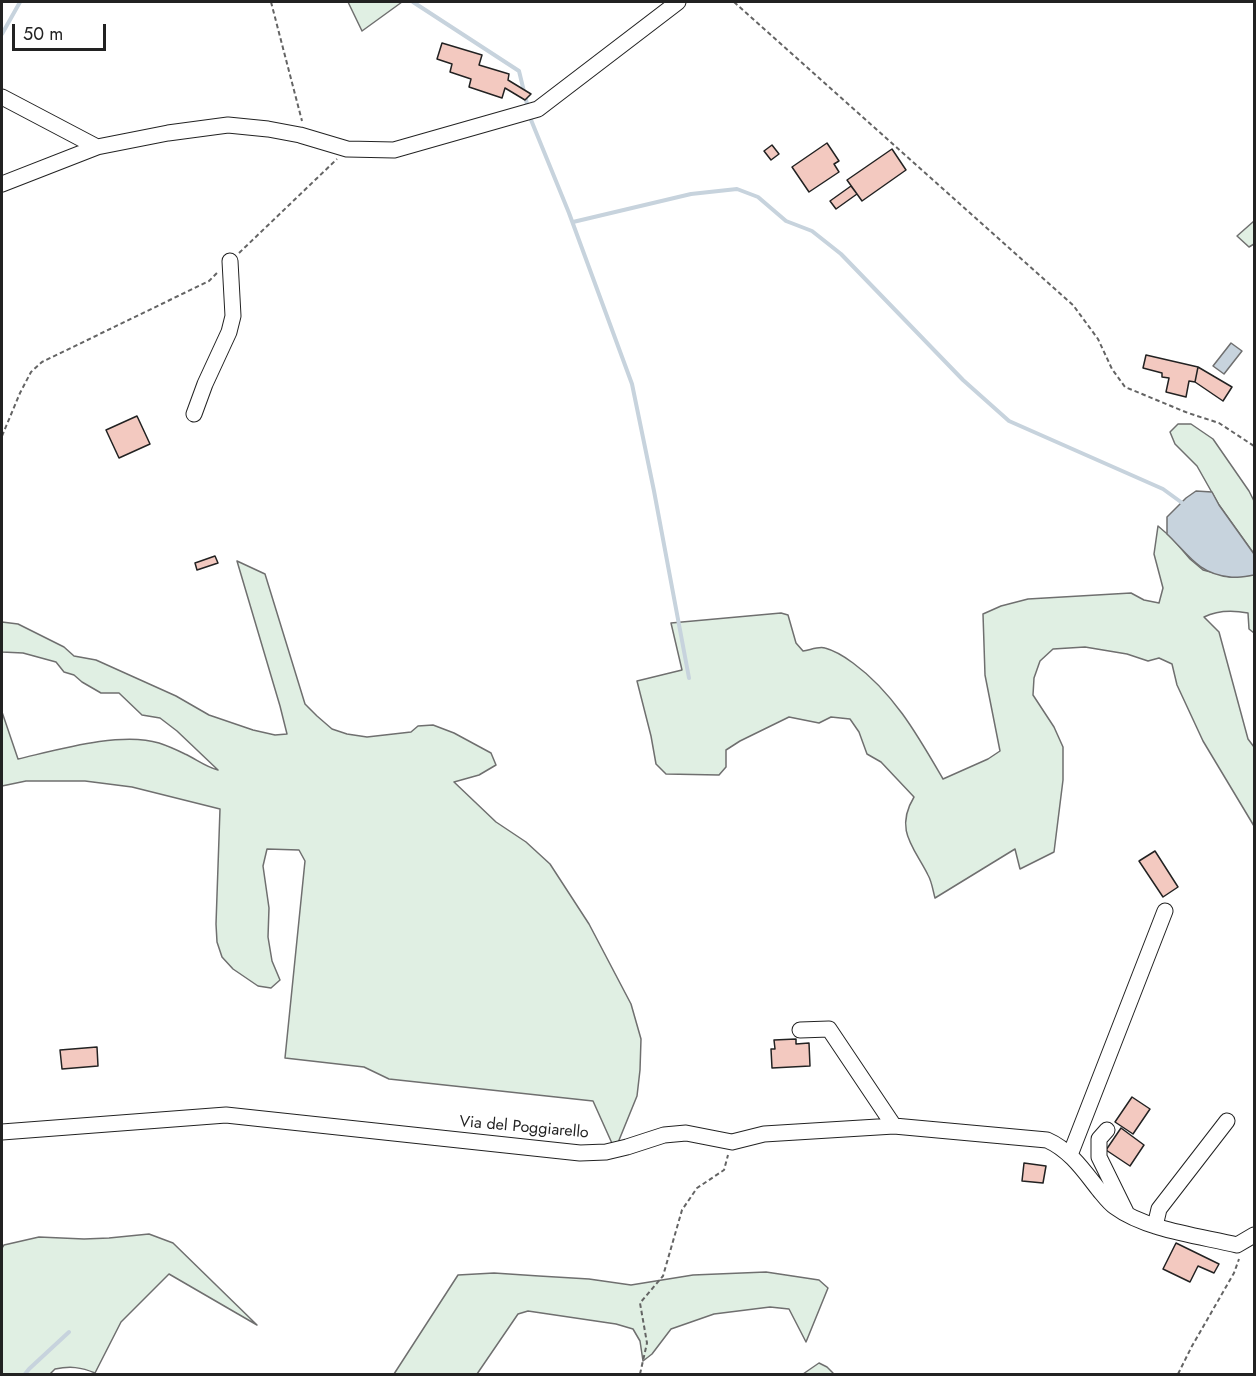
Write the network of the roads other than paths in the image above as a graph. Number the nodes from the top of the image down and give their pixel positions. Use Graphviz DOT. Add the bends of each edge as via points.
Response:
graph roads {
  1 [pos="678,2"];
  2 [pos="2,97"];
  3 [pos="97,147"];
  4 [pos="2,184"];
  5 [pos="231,261"];
  6 [pos="194,414"];
  7 [pos="1165,911"];
  8 [pos="800,1030"];
  9 [pos="1227,1121"];
  10 [pos="894,1126"];
  11 [pos="1107,1130"];
  12 [pos="2,1132"];
  13 [pos="1070,1155"];
  14 [pos="1128,1215"];
  15 [pos="1155,1226"];
  16 [pos="1254,1235"];
  1 -- 3 [label="street" via="538,109 394,150 347,149 300,135 228,125"];
  2 -- 3 [label="street"];
  3 -- 4 [label="street"];
  5 -- 6 [label="street" via="233,316"];
  7 -- 13 [label="street"];
  8 -- 10 [label="street" via="829,1029"];
  9 -- 15 [label="street" via="1159,1209"];
  10 -- 12 [label="street, Via del Poggiarello" via="764,1134 732,1142 686,1132 606,1152 580,1153 226,1115"];
  10 -- 13 [label="street, Via del Poggiarello" via="1047,1140"];
  11 -- 14 [label="street" via="1099,1139 1099,1157"];
  13 -- 14 [label="street, Via del Poggiarello" via="1113,1206"];
  14 -- 15 [label="street, Via del Poggiarello"];
  15 -- 16 [label="street, Via del Poggiarello" via="1237,1245"];
}
